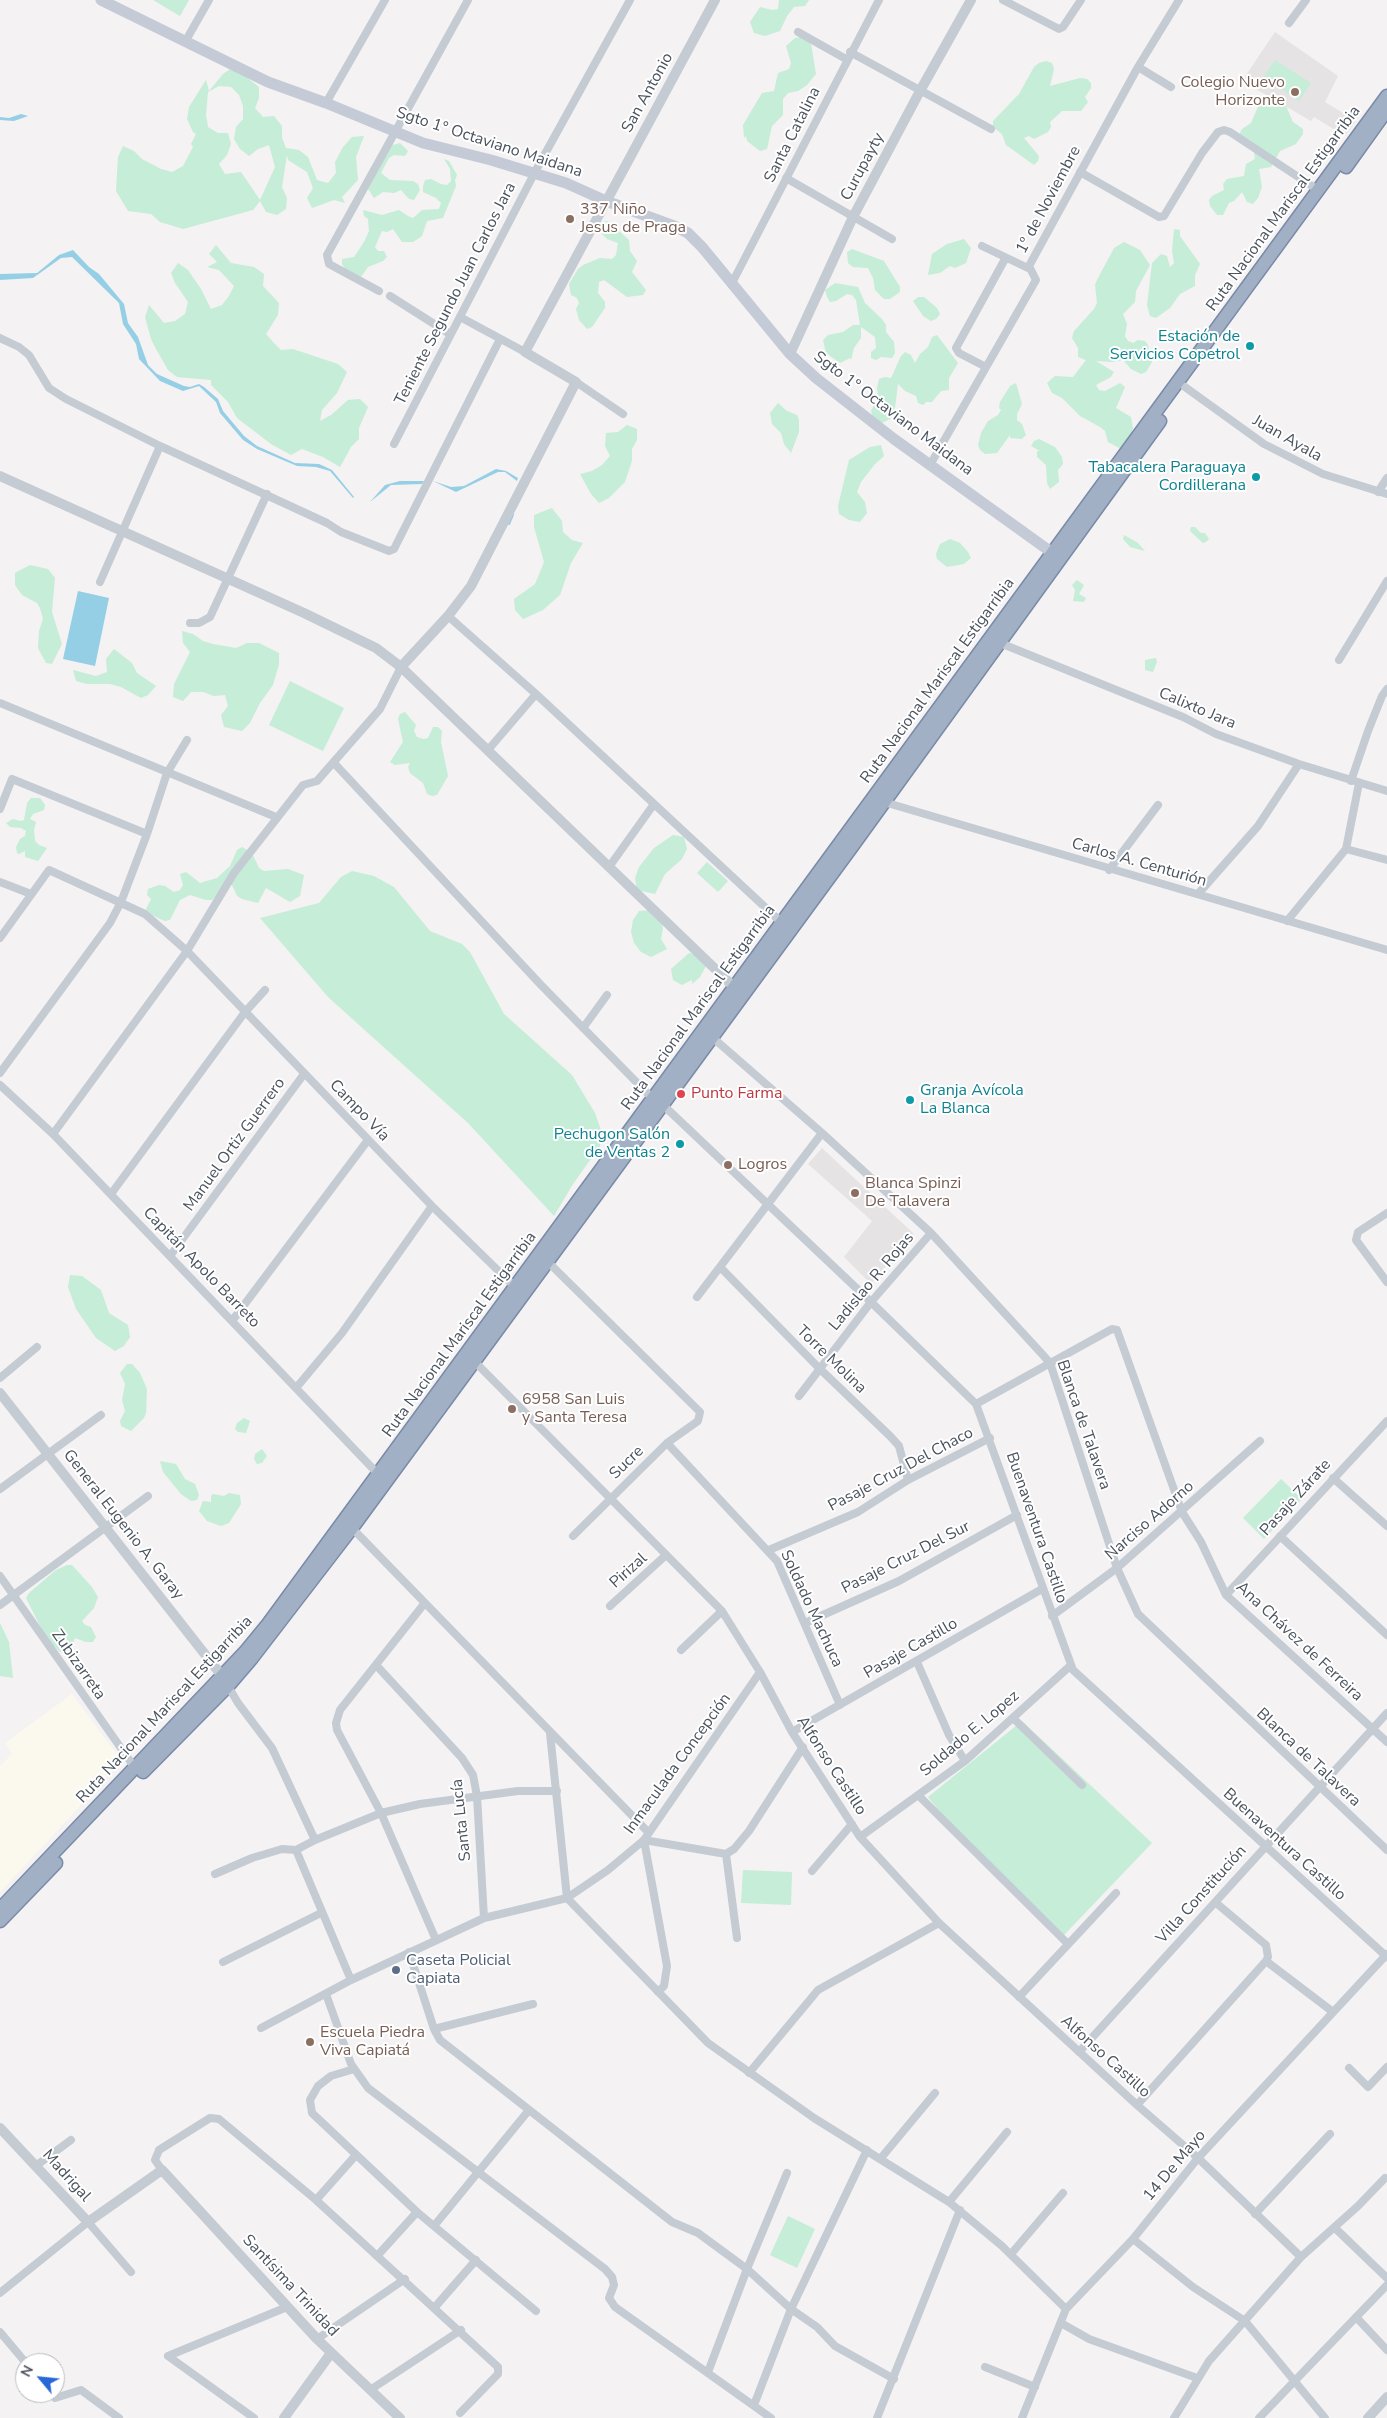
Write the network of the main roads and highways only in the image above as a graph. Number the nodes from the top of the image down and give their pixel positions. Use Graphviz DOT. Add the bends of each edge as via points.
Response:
graph roads {
  1 [pos="101,0"];
  2 [pos="1387,96"];
  3 [pos="1387,110"];
  4 [pos="1056,556"];
  5 [pos="657,1102"];
  6 [pos="225,1681"];
  7 [pos="0,1909"];
  8 [pos="0,1921"];
  1 -- 4 [label="main road, Sgto 1° Octaviano Maidana" via="268,82 423,143 566,183 688,233 790,354 847,403"];
  2 -- 4 [label="highway, Ruta Nacional Mariscal Estigarribia"];
  3 -- 4 [label="highway, Ruta Nacional Mariscal Estigarribia" via="1185,387"];
  4 -- 5 [label="highway, Ruta Nacional Mariscal Estigarribia" via="734,987"];
  4 -- 5 [label="highway, Ruta Nacional Mariscal Estigarribia" via="1000,643 884,802 712,1037"];
  5 -- 6 [label="highway, Ruta Nacional Mariscal Estigarribia" via="515,1286"];
  5 -- 6 [label="highway, Ruta Nacional Mariscal Estigarribia" via="547,1262 352,1528 276,1628"];
  6 -- 7 [label="highway, Ruta Nacional Mariscal Estigarribia" via="135,1768"];
  6 -- 8 [label="highway, Ruta Nacional Mariscal Estigarribia"];
}
